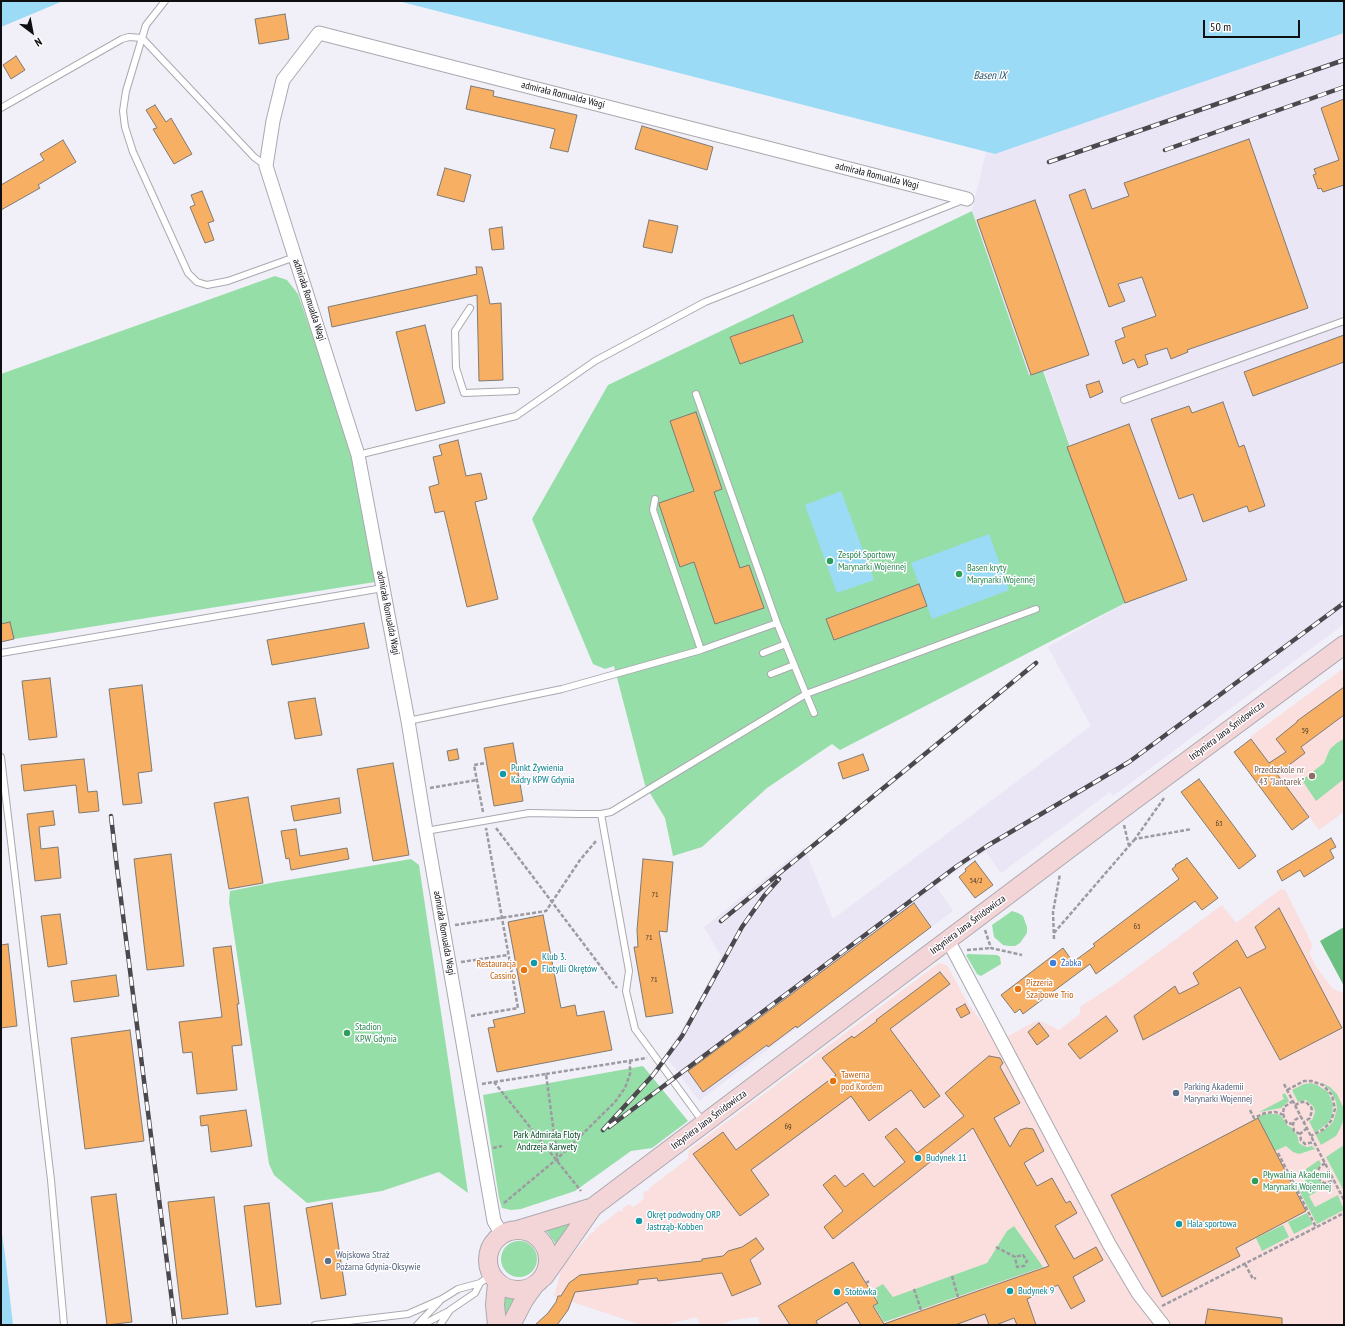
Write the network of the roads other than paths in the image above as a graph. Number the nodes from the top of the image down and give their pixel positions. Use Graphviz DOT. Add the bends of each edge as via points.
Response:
graph roads {
  1 [pos="165,1"];
  2 [pos="142,38"];
  3 [pos="1,108"];
  4 [pos="266,166"];
  5 [pos="967,199"];
  6 [pos="295,257"];
  7 [pos="470,308"];
  8 [pos="1344,321"];
  9 [pos="516,391"];
  10 [pos="696,394"];
  11 [pos="1124,400"];
  12 [pos="358,455"];
  13 [pos="655,499"];
  14 [pos="383,588"];
  15 [pos="1036,609"];
  16 [pos="777,623"];
  17 [pos="786,644"];
  18 [pos="1344,645"];
  19 [pos="701,650"];
  20 [pos="1,653"];
  21 [pos="763,653"];
  22 [pos="794,665"];
  23 [pos="771,674"];
  24 [pos="806,694"];
  25 [pos="814,713"];
  26 [pos="408,720"];
  27 [pos="1,757"];
  28 [pos="601,814"];
  29 [pos="426,831"];
  30 [pos="951,946"];
  31 [pos="704,1124"];
  32 [pos="593,1207"];
  33 [pos="509,1232"];
  34 [pos="490,1280"];
  35 [pos="539,1281"];
  36 [pos="442,1299"];
  37 [pos="450,1310"];
  38 [pos="64,1325"];
  39 [pos="315,1325"];
  40 [pos="417,1325"];
  41 [pos="422,1325"];
  42 [pos="440,1325"];
  43 [pos="497,1325"];
  44 [pos="511,1325"];
  45 [pos="1163,1325"];
  1 -- 2 [label="lane" via="146,25"];
  2 -- 3 [label="lane" via="129,36 122,39"];
  2 -- 4 [label="lane" via="254,157"];
  2 -- 6 [label="lane" via="126,91 123,111 125,127 133,152 188,273 197,282 207,285 228,281"];
  4 -- 5 [label="street, admirała Romualda Wagi" via="282,80 319,33"];
  4 -- 6 [label="street, admirała Romualda Wagi"];
  5 -- 12 [label="lane" via="705,302 595,361 516,416"];
  6 -- 12 [label="street, admirała Romualda Wagi"];
  7 -- 9 [label="lane" via="456,331 456,368 464,393"];
  8 -- 11 [label="lane"];
  10 -- 16 [label="lane"];
  12 -- 14 [label="street, admirała Romualda Wagi"];
  13 -- 19 [label="lane" via="653,510"];
  14 -- 20 [label="lane"];
  14 -- 26 [label="street, admirała Romualda Wagi"];
  15 -- 24 [label="lane"];
  16 -- 17 [label="lane"];
  16 -- 19 [label="lane"];
  17 -- 21 [label="lane"];
  17 -- 22 [label="lane"];
  18 -- 30 [label="street, Inżyniera Jana Śmidowicza" via="1122,809"];
  19 -- 26 [label="lane" via="562,689"];
  22 -- 23 [label="lane"];
  22 -- 24 [label="lane"];
  24 -- 25 [label="lane"];
  24 -- 28 [label="lane" via="622,806"];
  26 -- 29 [label="street, admirała Romualda Wagi"];
  27 -- 38 [label="lane" via="51,1180"];
  28 -- 29 [label="lane" via="529,813"];
  28 -- 31 [label="lane" via="629,972 626,991 635,1029"];
  29 -- 33 [label="street, admirała Romualda Wagi" via="494,1221"];
  30 -- 31 [label="street, Inżyniera Jana Śmidowicza"];
  30 -- 45 [label="street" via="1109,1244 1138,1293"];
  31 -- 32 [label="street, Inżyniera Jana Śmidowicza"];
  32 -- 33 [label="street, Inżyniera Jana Śmidowicza"];
  32 -- 35 [label="street, Inżyniera Jana Śmidowicza"];
  33 -- 34 [label="street" via="493,1244 490,1250"];
  33 -- 35 [label="street" via="533,1233 545,1245 548,1253 547,1269"];
  34 -- 35 [label="street" via="512,1290 520,1290"];
  34 -- 36 [label="lane" via="458,1289"];
  34 -- 37 [label="lane"];
  34 -- 43 [label="street"];
  35 -- 44 [label="street, Inżyniera Jana Śmidowicza" via="521,1305"];
  36 -- 39 [label="lane" via="408,1314"];
  36 -- 40 [label="lane"];
  37 -- 41 [label="lane"];
  37 -- 42 [label="lane"];
}
